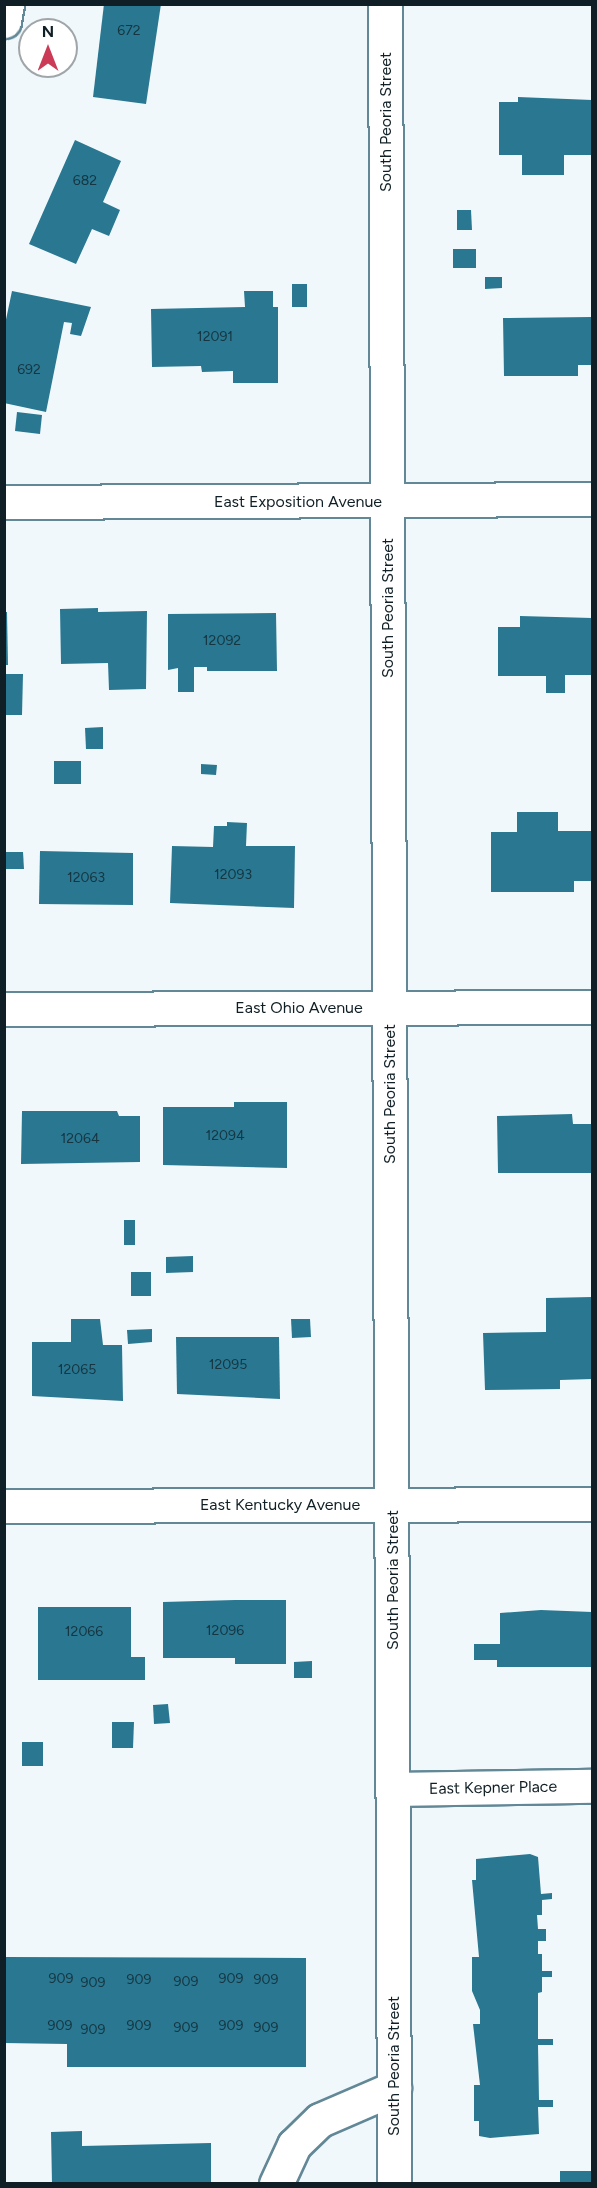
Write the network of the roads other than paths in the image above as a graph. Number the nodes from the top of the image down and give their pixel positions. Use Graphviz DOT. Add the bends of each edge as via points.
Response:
graph roads {
  1 [pos="7,4"];
  2 [pos="386,4"];
  3 [pos="4,21"];
  4 [pos="592,499"];
  5 [pos="388,501"];
  6 [pos="4,502"];
  7 [pos="592,1007"];
  8 [pos="390,1008"];
  9 [pos="4,1009"];
  10 [pos="592,1504"];
  11 [pos="392,1505"];
  12 [pos="4,1506"];
  13 [pos="592,1786"];
  14 [pos="393,1789"];
  15 [pos="394,2088"];
  16 [pos="276,2184"];
  17 [pos="394,2184"];
  1 -- 3 [label="main road"];
  2 -- 5 [label="main road, South Peoria Street"];
  4 -- 5 [label="main road, East Exposition Avenue"];
  5 -- 6 [label="main road, East Exposition Avenue"];
  5 -- 8 [label="main road, South Peoria Street"];
  7 -- 8 [label="main road, East Ohio Avenue"];
  8 -- 9 [label="main road, East Ohio Avenue"];
  8 -- 11 [label="main road, South Peoria Street"];
  10 -- 11 [label="main road, East Kentucky Avenue"];
  11 -- 12 [label="main road, East Kentucky Avenue"];
  11 -- 14 [label="main road, South Peoria Street"];
  13 -- 14 [label="main road, East Kepner Place"];
  14 -- 15 [label="main road, South Peoria Street"];
  15 -- 16 [label="main road" via="320,2121 294,2145"];
  15 -- 17 [label="main road, South Peoria Street"];
}
